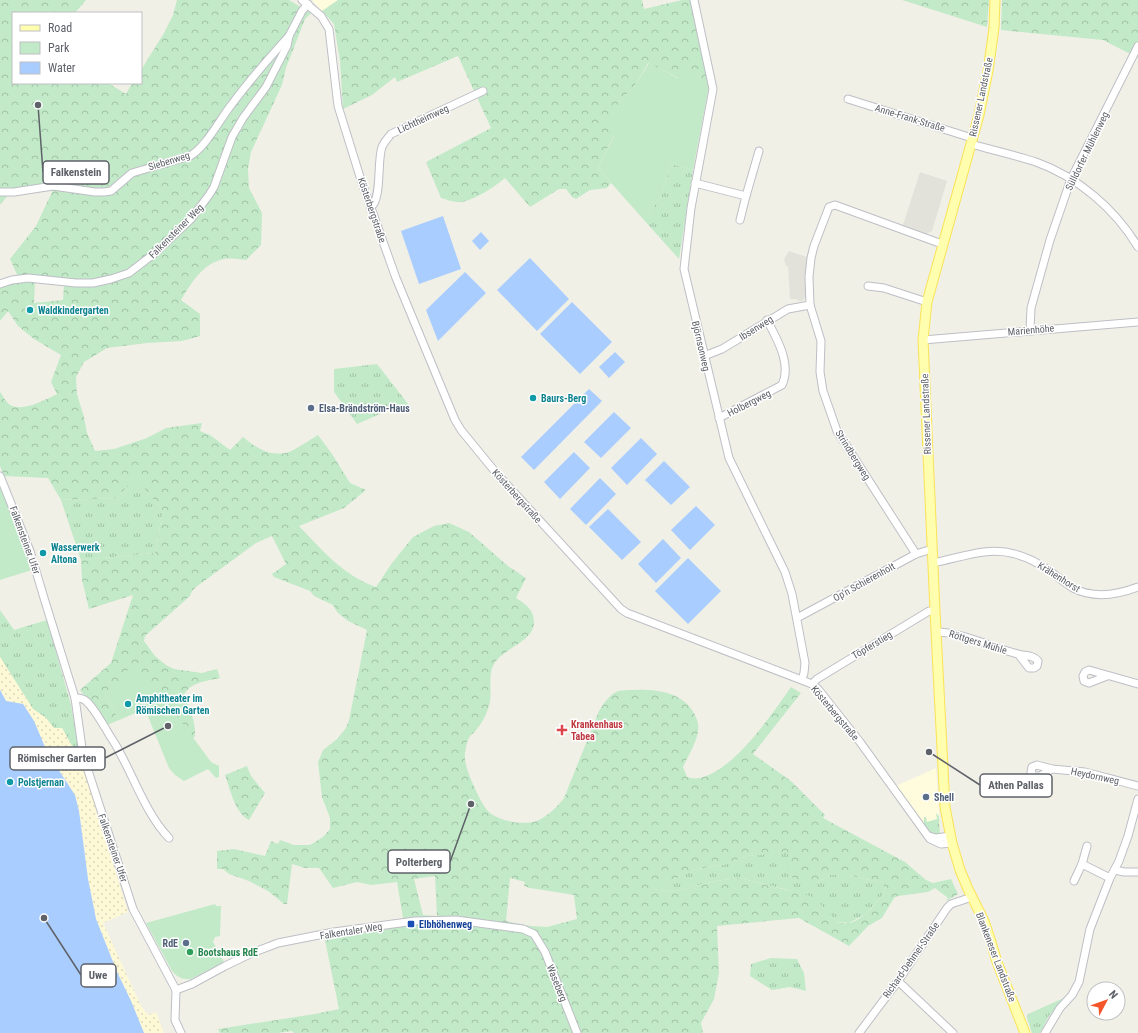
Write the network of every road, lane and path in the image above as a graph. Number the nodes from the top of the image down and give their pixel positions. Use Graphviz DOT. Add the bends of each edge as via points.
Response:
graph roads {
  1 [pos="694,0"];
  2 [pos="995,0"];
  3 [pos="305,2"];
  4 [pos="289,36"];
  5 [pos="1138,46"];
  6 [pos="483,92"];
  7 [pos="848,99"];
  8 [pos="972,141"];
  9 [pos="759,151"];
  10 [pos="1071,179"];
  11 [pos="695,183"];
  12 [pos="0,192"];
  13 [pos="746,196"];
  14 [pos="371,207"];
  15 [pos="740,220"];
  16 [pos="942,244"];
  17 [pos="1138,247"];
  18 [pos="0,284"];
  19 [pos="868,286"];
  20 [pos="927,302"];
  21 [pos="810,305"];
  22 [pos="767,320"];
  23 [pos="1138,322"];
  24 [pos="1030,330"];
  25 [pos="924,340"];
  26 [pos="704,356"];
  27 [pos="719,418"];
  28 [pos="0,476"];
  29 [pos="932,549"];
  30 [pos="916,554"];
  31 [pos="933,562"];
  32 [pos="1138,587"];
  33 [pos="935,610"];
  34 [pos="797,618"];
  35 [pos="936,632"];
  36 [pos="1019,655"];
  37 [pos="1107,676"];
  38 [pos="802,679"];
  39 [pos="812,684"];
  40 [pos="1138,684"];
  41 [pos="75,698"];
  42 [pos="1052,769"];
  43 [pos="1138,786"];
  44 [pos="1138,799"];
  45 [pos="169,838"];
  46 [pos="951,840"];
  47 [pos="1087,846"];
  48 [pos="1082,864"];
  49 [pos="1115,870"];
  50 [pos="1138,872"];
  51 [pos="1110,878"];
  52 [pos="1074,881"];
  53 [pos="972,897"];
  54 [pos="534,934"];
  55 [pos="898,981"];
  56 [pos="176,990"];
  57 [pos="181,1033"];
  58 [pos="577,1033"];
  59 [pos="859,1033"];
  60 [pos="953,1033"];
  61 [pos="1025,1033"];
  62 [pos="1045,1033"];
  1 -- 11 [label="street, Björnsonweg" via="713,89"];
  2 -- 8 [label="main road, Rissener Landstraße" via="988,71"];
  3 -- 4 [label="street, Falkensteiner Weg"];
  3 -- 14 [label="street, Kösterbergstraße" via="321,16 329,29 338,106"];
  4 -- 12 [label="street, Siebenweg" via="231,104 196,153 132,173 111,190 104,192 53,186"];
  4 -- 18 [label="street, Falkensteiner Weg" via="287,46 266,87 232,137 209,195 191,219 145,262 129,273 93,284 28,278"];
  5 -- 10 [label="street, Sülldorfer Mühlenweg"];
  6 -- 14 [label="street, Lichtheimweg" via="392,134 382,145 378,188"];
  7 -- 8 [label="street, Anne-Frank-Straße"];
  8 -- 10 [label="street, Anne-Frank-Straße" via="1037,163"];
  8 -- 16 [label="main road, Rissener Landstraße"];
  9 -- 13 [label="street"];
  10 -- 17 [label="street, Anne-Frank-Straße" via="1093,195 1120,222"];
  10 -- 24 [label="street, Sülldorfer Mühlenweg" via="1031,308"];
  11 -- 13 [label="street"];
  11 -- 26 [label="street, Björnsonweg" via="684,269"];
  13 -- 15 [label="street"];
  14 -- 38 [label="street, Kösterbergstraße" via="396,278 455,420 502,480 624,611"];
  16 -- 20 [label="main road, Rissener Landstraße"];
  16 -- 21 [label="street, Strindbergweg" via="834,205 829,207 811,258"];
  19 -- 20 [label="street" via="884,288"];
  20 -- 25 [label="main road, Rissener Landstraße"];
  21 -- 22 [label="street, Ibsenweg" via="788,309"];
  21 -- 30 [label="street, Strindbergweg" via="821,341 820,372 823,391 837,431"];
  22 -- 26 [label="street, Ibsenweg" via="722,349"];
  22 -- 27 [label="street, Holbergweg" via="783,350 785,378 782,385"];
  23 -- 24 [label="street, Marienhöhe"];
  24 -- 25 [label="street, Marienhöhe"];
  25 -- 29 [label="main road, Rissener Landstraße"];
  26 -- 27 [label="street, Björnsonweg"];
  27 -- 34 [label="street, Björnsonweg" via="732,466 785,572"];
  28 -- 41 [label="street, Falkensteiner Ufer" via="30,551"];
  29 -- 30 [label="street, Op'n Schierenholt"];
  29 -- 31 [label="main road, Rissener Landstraße"];
  30 -- 34 [label="street, Op'n Schierenholt"];
  31 -- 32 [label="street, Krähenhorst" via="976,552 1000,552 1034,561 1073,588 1092,595 1106,596"];
  31 -- 33 [label="main road, Rissener Landstraße"];
  33 -- 35 [label="main road, Rissener Landstraße"];
  33 -- 39 [label="street, Töpferstieg" via="929,611"];
  34 -- 38 [label="street, Björnsonweg" via="805,663"];
  35 -- 36 [label="street, Röttgers Mühle" via="951,634"];
  35 -- 46 [label="main road, Rissener Landstraße" via="945,807"];
  37 -- 40 [label="street"];
  38 -- 39 [label="street, Kösterbergstraße"];
  39 -- 46 [label="street, Kösterbergstraße" via="860,742 929,836"];
  41 -- 45 [label="street" via="84,699 92,709 120,752 136,786"];
  41 -- 56 [label="street, Falkensteiner Ufer" via="83,756 133,909"];
  42 -- 43 [label="street, Heydornweg" via="1085,772"];
  44 -- 49 [label="street"];
  46 -- 53 [label="main road, Blankeneser Landstraße"];
  47 -- 48 [label="street"];
  48 -- 51 [label="street"];
  48 -- 52 [label="street"];
  49 -- 50 [label="street"];
  49 -- 51 [label="street"];
  51 -- 62 [label="street" via="1090,929 1079,982"];
  53 -- 55 [label="street, Richard-Dehmel-Straße" via="951,904 947,908"];
  53 -- 61 [label="main road, Blankeneser Landstraße" via="984,921"];
  54 -- 56 [label="street, Falkentaler Weg" via="523,929 456,920 418,920 334,932 266,947"];
  54 -- 58 [label="street, Waseberg" via="545,952"];
  55 -- 59 [label="street, Richard-Dehmel-Straße"];
  55 -- 60 [label="street"];
  56 -- 57 [label="street" via="175,1020"];
}
